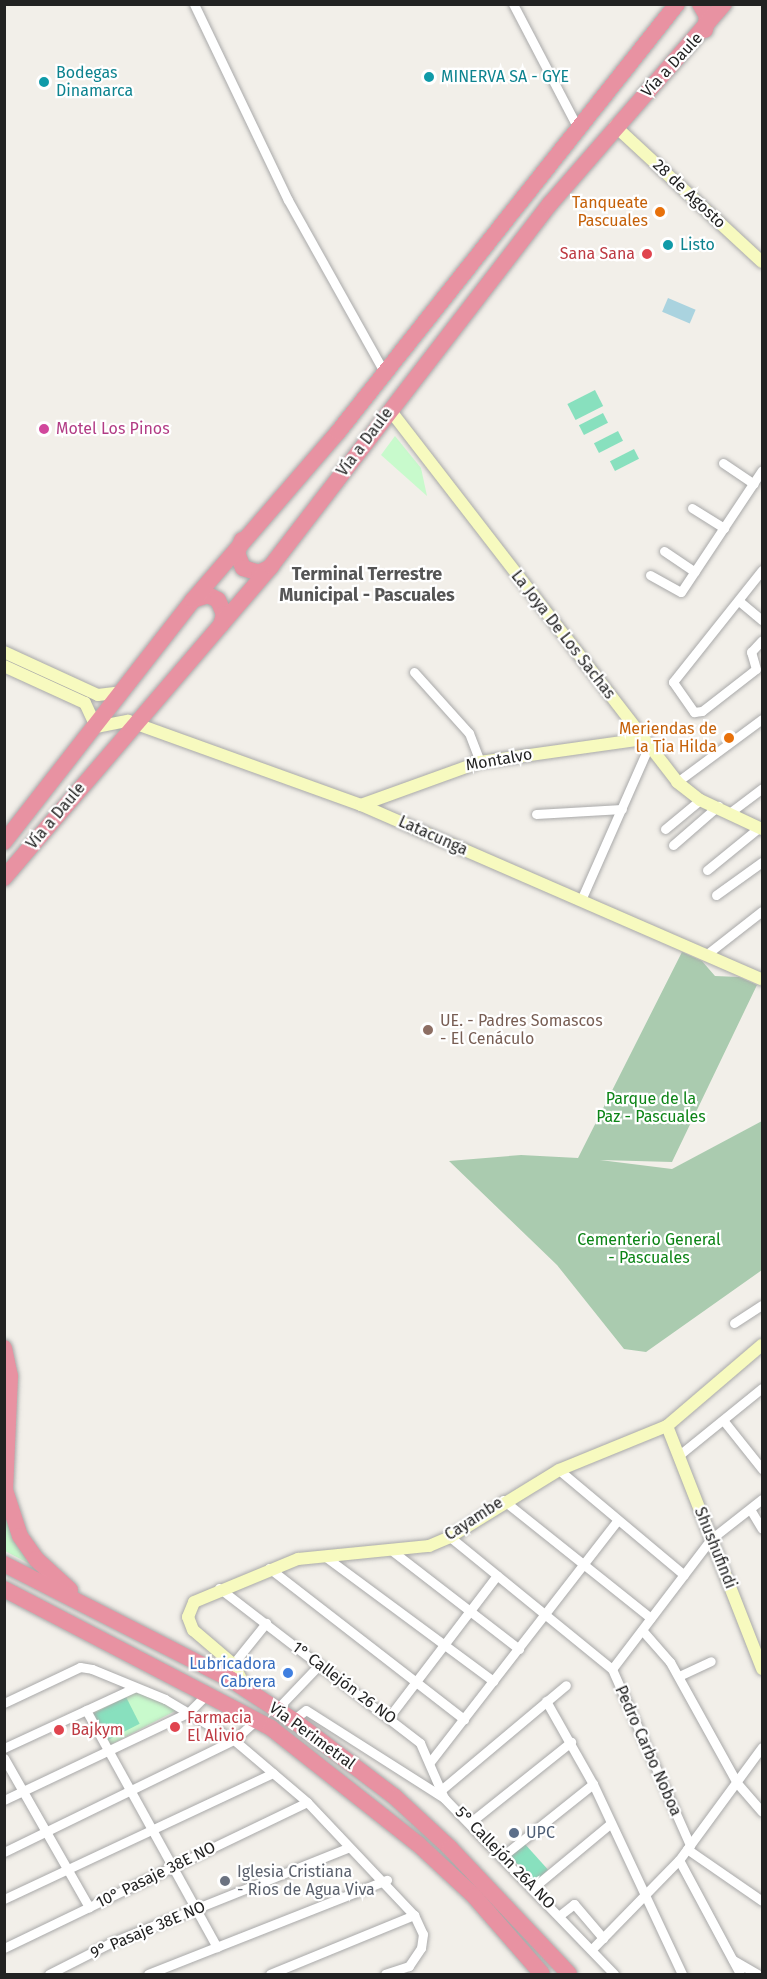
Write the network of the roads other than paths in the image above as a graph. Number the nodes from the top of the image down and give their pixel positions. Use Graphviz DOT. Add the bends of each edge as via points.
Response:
graph roads {
  1 [pos="194,4"];
  2 [pos="513,4"];
  3 [pos="700,4"];
  4 [pos="724,4"];
  5 [pos="678,6"];
  6 [pos="705,30"];
  7 [pos="615,126"];
  8 [pos="579,130"];
  9 [pos="762,262"];
  10 [pos="384,372"];
  11 [pos="390,410"];
  12 [pos="723,463"];
  13 [pos="762,470"];
  14 [pos="758,482"];
  15 [pos="692,508"];
  16 [pos="724,528"];
  17 [pos="244,537"];
  18 [pos="664,551"];
  19 [pos="271,566"];
  20 [pos="762,570"];
  21 [pos="695,572"];
  22 [pos="650,575"];
  23 [pos="193,600"];
  24 [pos="739,601"];
  25 [pos="762,620"];
  26 [pos="221,625"];
  27 [pos="762,640"];
  28 [pos="4,652"];
  29 [pos="4,666"];
  30 [pos="414,672"];
  31 [pos="127,690"];
  32 [pos="762,719"];
  33 [pos="133,723"];
  34 [pos="96,727"];
  35 [pos="646,742"];
  36 [pos="480,762"];
  37 [pos="677,782"];
  38 [pos="762,788"];
  39 [pos="700,800"];
  40 [pos="361,805"];
  41 [pos="718,806"];
  42 [pos="622,809"];
  43 [pos="732,811"];
  44 [pos="536,814"];
  45 [pos="761,828"];
  46 [pos="665,829"];
  47 [pos="4,842"];
  48 [pos="673,845"];
  49 [pos="762,862"];
  50 [pos="706,870"];
  51 [pos="4,878"];
  52 [pos="716,895"];
  53 [pos="581,900"];
  54 [pos="762,911"];
  55 [pos="706,954"];
  56 [pos="762,979"];
  57 [pos="762,1305"];
  58 [pos="734,1323"];
  59 [pos="762,1346"];
  60 [pos="4,1348"];
  61 [pos="762,1388"];
  62 [pos="723,1420"];
  63 [pos="666,1426"];
  64 [pos="678,1456"];
  65 [pos="762,1469"];
  66 [pos="559,1470"];
  67 [pos="762,1499"];
  68 [pos="503,1500"];
  69 [pos="750,1509"];
  70 [pos="618,1520"];
  71 [pos="762,1529"];
  72 [pos="450,1536"];
  73 [pos="711,1539"];
  74 [pos="392,1550"];
  75 [pos="323,1555"];
  76 [pos="4,1564"];
  77 [pos="584,1564"];
  78 [pos="269,1568"];
  79 [pos="497,1575"];
  80 [pos="684,1575"];
  81 [pos="219,1588"];
  82 [pos="4,1589"];
  83 [pos="87,1604"];
  84 [pos="470,1609"];
  85 [pos="545,1614"];
  86 [pos="651,1618"];
  87 [pos="266,1623"];
  88 [pos="642,1630"];
  89 [pos="444,1644"];
  90 [pos="519,1649"];
  91 [pos="711,1661"];
  92 [pos="233,1664"];
  93 [pos="320,1665"];
  94 [pos="612,1669"];
  95 [pos="762,1669"];
  96 [pos="679,1676"];
  97 [pos="416,1681"];
  98 [pos="493,1681"];
  99 [pos="566,1685"];
  100 [pos="134,1688"];
  101 [pos="247,1690"];
  102 [pos="208,1693"];
  103 [pos="546,1701"];
  104 [pos="4,1703"];
  105 [pos="277,1709"];
  106 [pos="86,1710"];
  107 [pos="189,1713"];
  108 [pos="388,1717"];
  109 [pos="464,1719"];
  110 [pos="256,1720"];
  111 [pos="293,1720"];
  112 [pos="234,1740"];
  113 [pos="571,1742"];
  114 [pos="762,1747"];
  115 [pos="4,1748"];
  116 [pos="109,1750"];
  117 [pos="4,1758"];
  118 [pos="430,1762"];
  119 [pos="273,1773"];
  120 [pos="737,1783"];
  121 [pos="593,1784"];
  122 [pos="23,1791"];
  123 [pos="132,1792"];
  124 [pos="443,1794"];
  125 [pos="4,1800"];
  126 [pos="307,1802"];
  127 [pos="762,1812"];
  128 [pos="472,1821"];
  129 [pos="611,1823"];
  130 [pos="152,1829"];
  131 [pos="47,1832"];
  132 [pos="689,1847"];
  133 [pos="348,1848"];
  134 [pos="4,1852"];
  135 [pos="504,1855"];
  136 [pos="679,1860"];
  137 [pos="173,1867"];
  138 [pos="68,1869"];
  139 [pos="387,1880"];
  140 [pos="534,1887"];
  141 [pos="646,1894"];
  142 [pos="4,1899"];
  143 [pos="762,1901"];
  144 [pos="89,1907"];
  145 [pos="196,1909"];
  146 [pos="560,1915"];
  147 [pos="414,1916"];
  148 [pos="603,1938"];
  149 [pos="217,1947"];
  150 [pos="4,1948"];
  151 [pos="591,1949"];
  152 [pos="733,1960"];
  153 [pos="49,1974"];
  154 [pos="148,1974"];
  155 [pos="270,1974"];
  156 [pos="385,1974"];
  157 [pos="542,1974"];
  158 [pos="569,1974"];
  159 [pos="614,1974"];
  160 [pos="682,1974"];
  161 [pos="740,1974"];
  162 [pos="757,1974"];
  1 -- 10 [label="street" via="288,200"];
  2 -- 8 [label="street"];
  3 -- 6 [label="highway" via="707,16"];
  4 -- 6 [label="highway, Vía a Daule"];
  5 -- 8 [label="highway, Vía a Daule"];
  6 -- 7 [label="highway, Vía a Daule"];
  7 -- 9 [label="street, 28 de Agosto"];
  7 -- 11 [label="highway, Vía a Daule"];
  8 -- 10 [label="highway, Vía a Daule"];
  10 -- 17 [label="highway, Vía a Daule"];
  11 -- 19 [label="highway, Vía a Daule"];
  11 -- 35 [label="street, La Joya De Los Sachas"];
  12 -- 14 [label="street"];
  13 -- 14 [label="street"];
  14 -- 16 [label="street"];
  15 -- 16 [label="street"];
  16 -- 21 [label="street"];
  17 -- 19 [label="highway" via="237,553 243,568 259,573"];
  17 -- 23 [label="highway, Vía a Daule"];
  18 -- 21 [label="street"];
  19 -- 26 [label="highway, Vía a Daule"];
  20 -- 24 [label="street"];
  21 -- 22 [label="street" via="679,593"];
  23 -- 26 [label="highway" via="208,595 218,600 224,609"];
  23 -- 31 [label="highway, Vía a Daule"];
  24 -- 25 [label="street"];
  24 -- 27 [label="street" via="673,682 694,712 702,711 756,669 752,652"];
  26 -- 33 [label="highway, Vía a Daule"];
  28 -- 31 [label="street" via="98,695"];
  29 -- 34 [label="street" via="85,703"];
  30 -- 36 [label="street" via="469,733"];
  31 -- 34 [label="highway, Vía a Daule"];
  32 -- 37 [label="street"];
  33 -- 34 [label="street, Latacunga" via="114,720"];
  33 -- 40 [label="street, Latacunga"];
  33 -- 51 [label="highway, Vía a Daule"];
  34 -- 47 [label="highway, Vía a Daule"];
  35 -- 36 [label="street, Montalvo"];
  35 -- 37 [label="street, La Joya De Los Sachas"];
  35 -- 42 [label="street"];
  36 -- 40 [label="street, Montalvo"];
  37 -- 39 [label="street, La Joya De Los Sachas"];
  38 -- 43 [label="street"];
  39 -- 41 [label="street, La Joya De Los Sachas"];
  39 -- 46 [label="street"];
  40 -- 53 [label="street, Latacunga"];
  41 -- 43 [label="street, La Joya De Los Sachas"];
  41 -- 48 [label="street"];
  42 -- 44 [label="street"];
  42 -- 53 [label="street"];
  43 -- 45 [label="street, La Joya De Los Sachas"];
  45 -- 50 [label="street"];
  49 -- 52 [label="street"];
  53 -- 55 [label="street, Latacunga"];
  54 -- 55 [label="street"];
  55 -- 56 [label="street, Latacunga"];
  57 -- 58 [label="street"];
  59 -- 63 [label="street, Cayambe"];
  60 -- 83 [label="highway" via="10,1376 5,1490 15,1521 36,1559"];
  61 -- 62 [label="street"];
  62 -- 64 [label="street"];
  62 -- 65 [label="street"];
  63 -- 64 [label="street, Shushufindi"];
  63 -- 66 [label="street, Cayambe"];
  64 -- 73 [label="street, Shushufindi"];
  66 -- 68 [label="street, Cayambe"];
  66 -- 70 [label="street"];
  67 -- 69 [label="street, Pedro Carbo Noboa"];
  68 -- 72 [label="street, Cayambe"];
  68 -- 77 [label="street"];
  69 -- 71 [label="street"];
  69 -- 73 [label="street, Pedro Carbo Noboa"];
  70 -- 77 [label="street"];
  70 -- 80 [label="street"];
  72 -- 74 [label="street, Cayambe" via="429,1546"];
  72 -- 79 [label="street"];
  73 -- 80 [label="street, Pedro Carbo Noboa"];
  73 -- 95 [label="street, Shushufindi"];
  74 -- 75 [label="street, Cayambe"];
  74 -- 84 [label="street"];
  75 -- 78 [label="street, Cayambe"];
  75 -- 89 [label="street"];
  76 -- 83 [label="highway, Vía Perimetral"];
  77 -- 85 [label="street"];
  77 -- 86 [label="street"];
  78 -- 81 [label="street, Cayambe"];
  78 -- 97 [label="street"];
  79 -- 84 [label="street"];
  79 -- 85 [label="street"];
  80 -- 86 [label="street, Pedro Carbo Noboa"];
  81 -- 87 [label="street, 1° Callejón 26 NO"];
  81 -- 92 [label="street, Cayambe" via="194,1602 188,1617 193,1630"];
  82 -- 102 [label="highway, Vía Perimetral"];
  83 -- 101 [label="highway, Vía Perimetral"];
  84 -- 89 [label="street"];
  84 -- 90 [label="street"];
  85 -- 90 [label="street"];
  85 -- 94 [label="street"];
  86 -- 88 [label="street, Pedro Carbo Noboa"];
  87 -- 92 [label="street"];
  87 -- 93 [label="street, 1° Callejón 26 NO"];
  88 -- 94 [label="street, Pedro Carbo Noboa"];
  88 -- 96 [label="street"];
  89 -- 97 [label="street"];
  89 -- 98 [label="street"];
  90 -- 98 [label="street"];
  91 -- 96 [label="street"];
  92 -- 101 [label="street, Cayambe"];
  93 -- 105 [label="street"];
  93 -- 108 [label="street, 1° Callejón 26 NO"];
  94 -- 132 [label="street, Pedro Carbo Noboa"];
  96 -- 120 [label="street"];
  97 -- 108 [label="street"];
  97 -- 109 [label="street"];
  98 -- 109 [label="street"];
  99 -- 103 [label="street"];
  100 -- 104 [label="street" via="80,1667"];
  100 -- 106 [label="street"];
  100 -- 107 [label="street"];
  101 -- 105 [label="highway, Vía Perimetral"];
  102 -- 107 [label="street"];
  102 -- 110 [label="highway, Vía Perimetral"];
  103 -- 113 [label="street"];
  103 -- 124 [label="street"];
  105 -- 111 [label="highway, Vía Perimetral"];
  106 -- 115 [label="street"];
  106 -- 116 [label="street"];
  107 -- 112 [label="street"];
  107 -- 116 [label="street"];
  108 -- 118 [label="street, 1° Callejón 26 NO" via="420,1743"];
  109 -- 118 [label="street"];
  110 -- 112 [label="street"];
  110 -- 157 [label="highway, Vía Perimetral" via="353,1788 418,1844 474,1896"];
  111 -- 124 [label="street, 5° Callejón 26A NO" via="306,1710"];
  111 -- 158 [label="highway, Vía Perimetral" via="395,1797 450,1848"];
  112 -- 119 [label="street"];
  112 -- 123 [label="street"];
  113 -- 121 [label="street"];
  113 -- 128 [label="street"];
  114 -- 120 [label="street"];
  116 -- 122 [label="street"];
  116 -- 123 [label="street"];
  117 -- 122 [label="street"];
  118 -- 124 [label="street, 1° Callejón 26 NO"];
  119 -- 126 [label="street"];
  119 -- 130 [label="street"];
  120 -- 127 [label="street"];
  120 -- 132 [label="street"];
  121 -- 129 [label="street"];
  121 -- 135 [label="street"];
  122 -- 125 [label="street"];
  122 -- 131 [label="street"];
  123 -- 130 [label="street"];
  123 -- 131 [label="street"];
  124 -- 128 [label="street, 5° Callejón 26A NO"];
  126 -- 133 [label="street"];
  126 -- 137 [label="street, 10° Pasaje 38E NO"];
  128 -- 135 [label="street, 5° Callejón 26A NO"];
  129 -- 140 [label="street"];
  129 -- 141 [label="street"];
  130 -- 137 [label="street"];
  130 -- 138 [label="street"];
  131 -- 134 [label="street"];
  131 -- 138 [label="street"];
  132 -- 136 [label="street"];
  132 -- 143 [label="street"];
  133 -- 139 [label="street"];
  133 -- 145 [label="street, 9° Pasaje 38E NO"];
  135 -- 140 [label="street, 5° Callejón 26A NO"];
  136 -- 141 [label="street"];
  136 -- 152 [label="street"];
  137 -- 144 [label="street, 10° Pasaje 38E NO"];
  137 -- 145 [label="street"];
  138 -- 142 [label="street"];
  138 -- 144 [label="street"];
  139 -- 147 [label="street"];
  139 -- 149 [label="street"];
  140 -- 146 [label="street, 5° Callejón 26A NO"];
  141 -- 148 [label="street"];
  141 -- 160 [label="street"];
  144 -- 150 [label="street, 10° Pasaje 38E NO"];
  145 -- 149 [label="street"];
  145 -- 153 [label="street, 9° Pasaje 38E NO"];
  146 -- 148 [label="street" via="574,1904"];
  146 -- 151 [label="street, 5° Callejón 26A NO"];
  147 -- 155 [label="street"];
  147 -- 156 [label="street" via="423,1934 421,1948 409,1966"];
  148 -- 151 [label="street"];
  149 -- 154 [label="street"];
  151 -- 159 [label="street, 5° Callejón 26A NO"];
  152 -- 161 [label="street"];
  152 -- 162 [label="street"];
}
